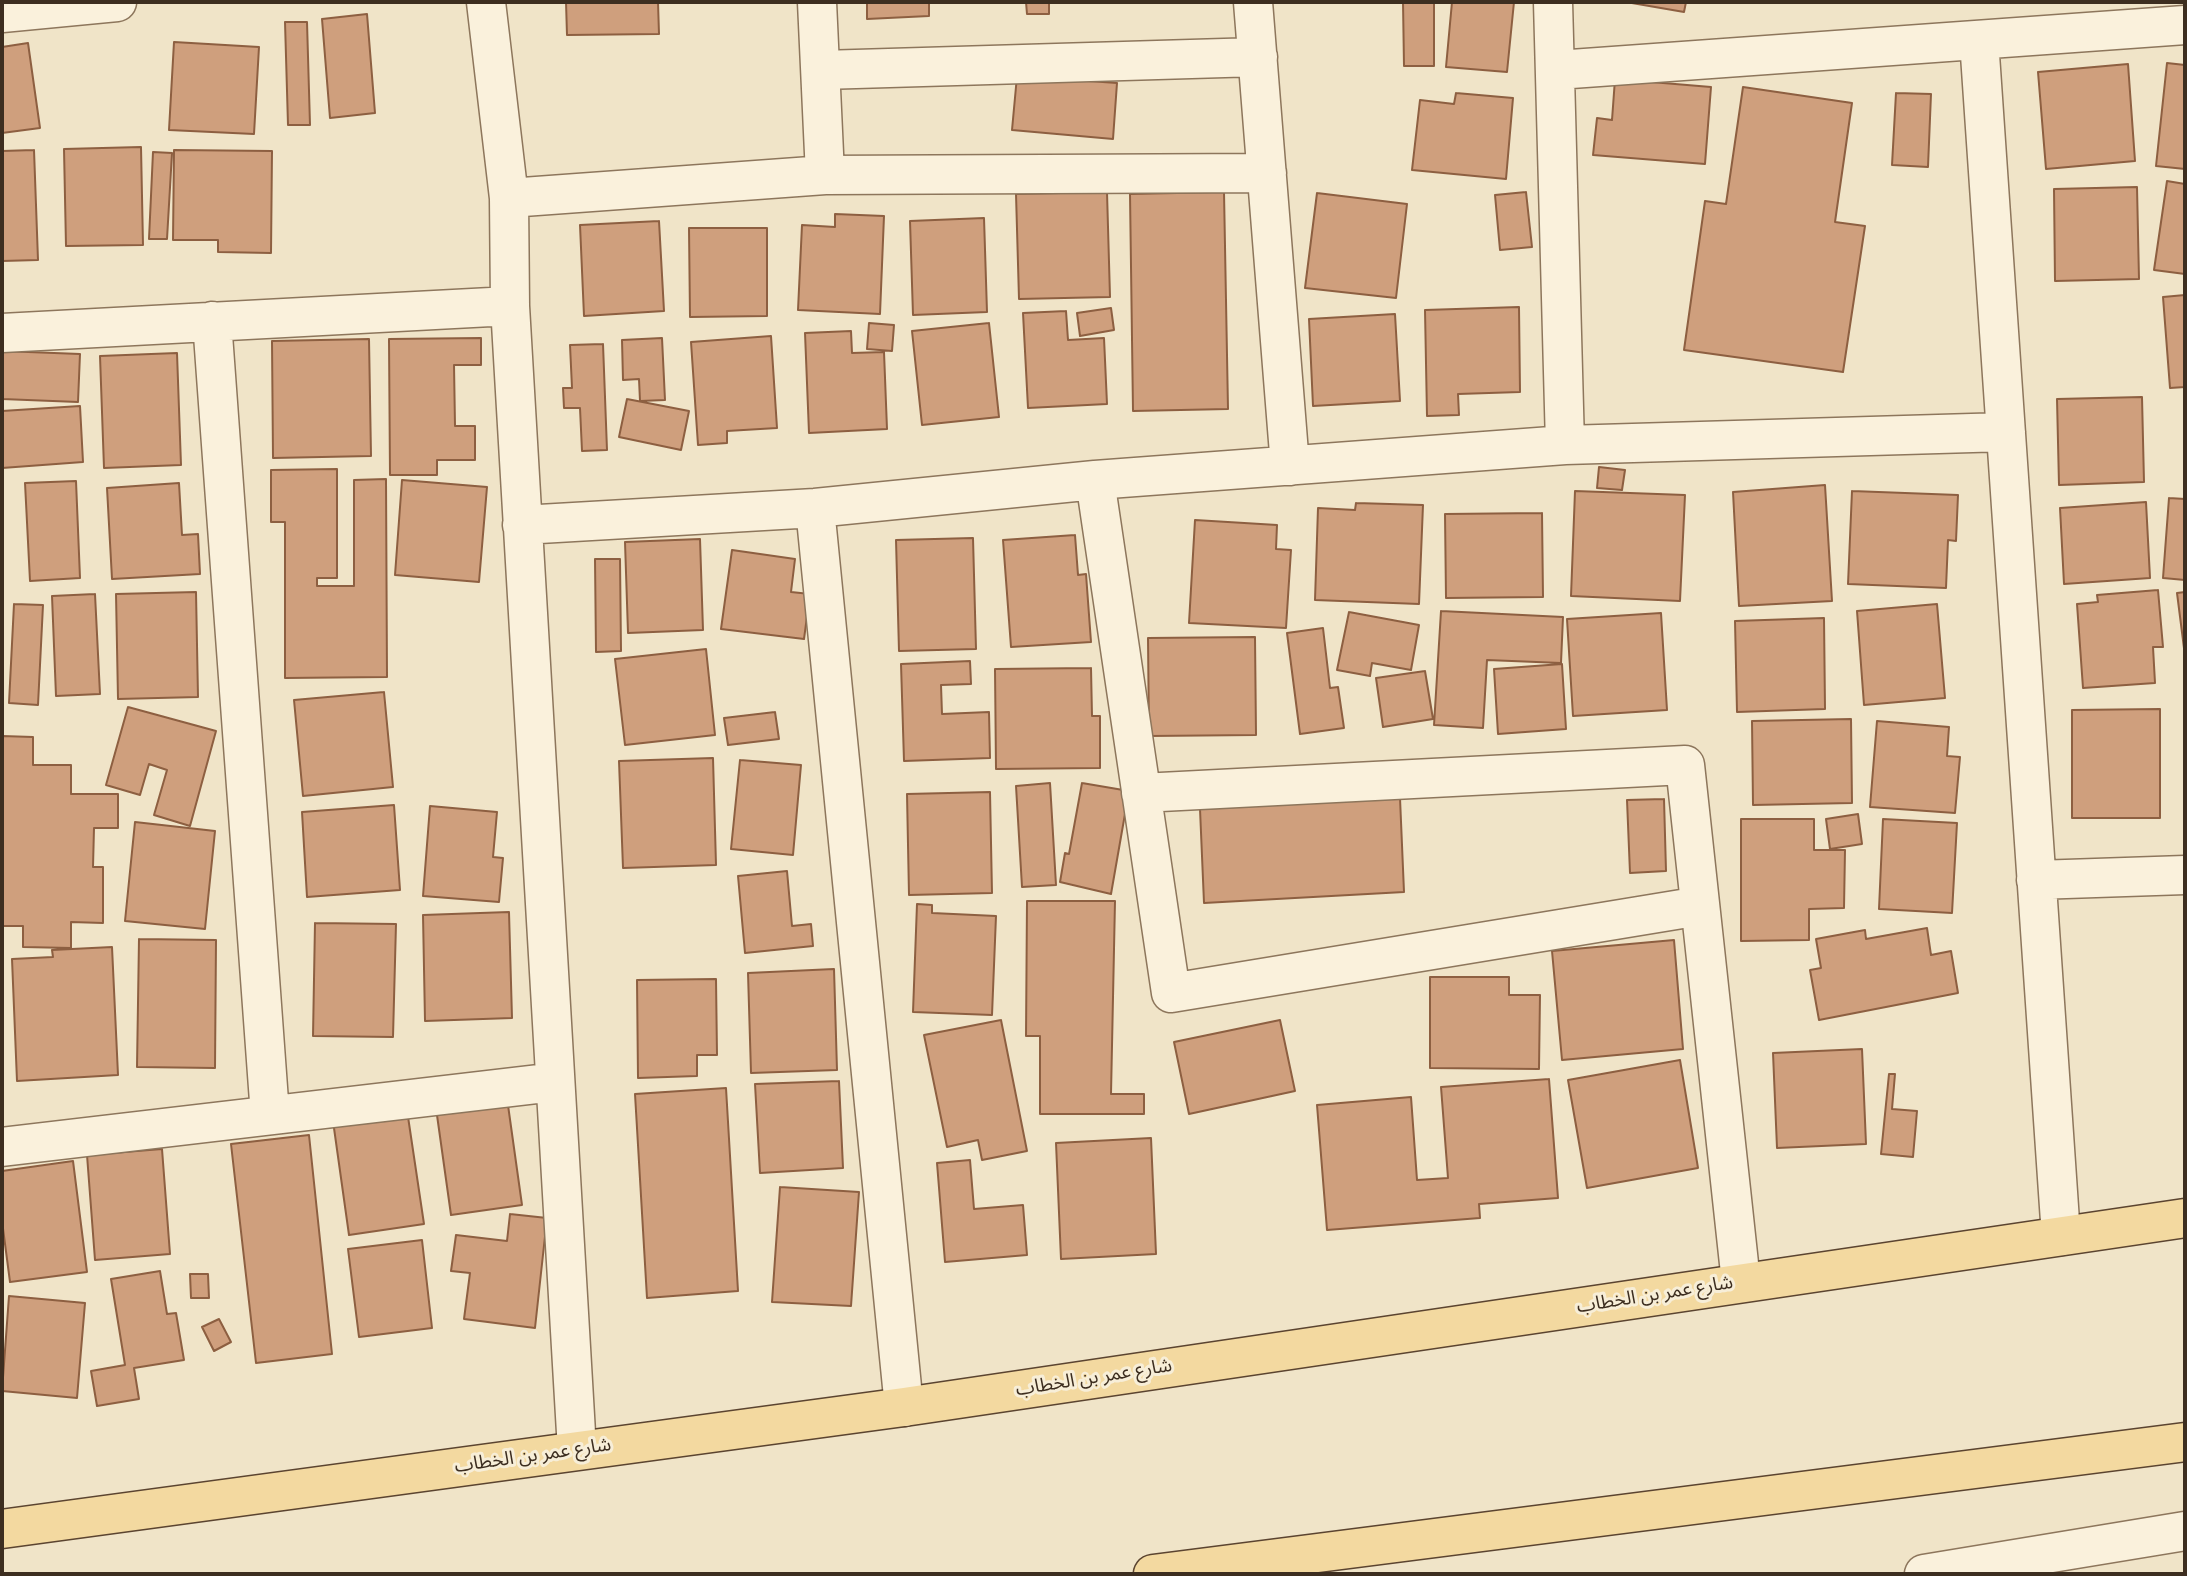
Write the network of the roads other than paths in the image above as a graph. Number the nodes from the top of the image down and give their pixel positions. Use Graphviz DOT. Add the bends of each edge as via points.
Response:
graph roads {
  1 [pos="117,2"];
  2 [pos="486,2"];
  3 [pos="817,2"];
  4 [pos="1253,2"];
  5 [pos="1553,2"];
  6 [pos="2,13"];
  7 [pos="2185,25"];
  8 [pos="1979,40"];
  9 [pos="1258,57"];
  10 [pos="822,70"];
  11 [pos="1557,70"];
  12 [pos="1267,173"];
  13 [pos="825,175"];
  14 [pos="509,198"];
  15 [pos="509,306"];
  16 [pos="212,321"];
  17 [pos="2,333"];
  18 [pos="2006,432"];
  19 [pos="1565,444"];
  20 [pos="1290,466"];
  21 [pos="1095,480"];
  22 [pos="816,508"];
  23 [pos="522,525"];
  24 [pos="1141,793"];
  25 [pos="2185,875"];
  26 [pos="2036,880"];
  27 [pos="1700,906"];
  28 [pos="555,1082"];
  29 [pos="270,1115"];
  30 [pos="2,1147"];
  31 [pos="2185,1218"];
  32 [pos="2061,1236"];
  33 [pos="1741,1282"];
  34 [pos="904,1407"];
  35 [pos="2185,1442"];
  36 [pos="577,1450"];
  37 [pos="2,1529"];
  38 [pos="2185,1531"];
  39 [pos="1153,1574"];
  40 [pos="1924,1574"];
  1 -- 6 [label="street"];
  2 -- 14 [label="street"];
  3 -- 10 [label="street"];
  4 -- 9 [label="street"];
  5 -- 11 [label="street"];
  7 -- 8 [label="street"];
  8 -- 11 [label="street"];
  8 -- 18 [label="street"];
  9 -- 10 [label="street"];
  9 -- 12 [label="street"];
  10 -- 13 [label="street"];
  11 -- 19 [label="street"];
  12 -- 13 [label="street"];
  12 -- 20 [label="street"];
  13 -- 14 [label="street"];
  14 -- 15 [label="street"];
  15 -- 16 [label="street"];
  15 -- 23 [label="street"];
  16 -- 17 [label="street"];
  16 -- 29 [label="street"];
  18 -- 19 [label="street"];
  18 -- 26 [label="street"];
  19 -- 20 [label="street"];
  20 -- 21 [label="street"];
  21 -- 22 [label="street"];
  21 -- 24 [label="street"];
  22 -- 23 [label="street"];
  22 -- 34 [label="street"];
  23 -- 28 [label="street"];
  24 -- 27 [label="street" via="1685,765"];
  24 -- 27 [label="street" via="1171,993"];
  25 -- 26 [label="street"];
  26 -- 32 [label="street"];
  27 -- 33 [label="street"];
  28 -- 29 [label="street"];
  28 -- 36 [label="street"];
  29 -- 30 [label="street"];
  31 -- 32 [label="main road, شارع عمر بن الخطاب"];
  32 -- 33 [label="main road, شارع عمر بن الخطاب"];
  33 -- 34 [label="main road, شارع عمر بن الخطاب"];
  34 -- 36 [label="main road, شارع عمر بن الخطاب"];
  35 -- 39 [label="main road"];
  36 -- 37 [label="main road, شارع عمر بن الخطاب"];
  38 -- 40 [label="street"];
}
